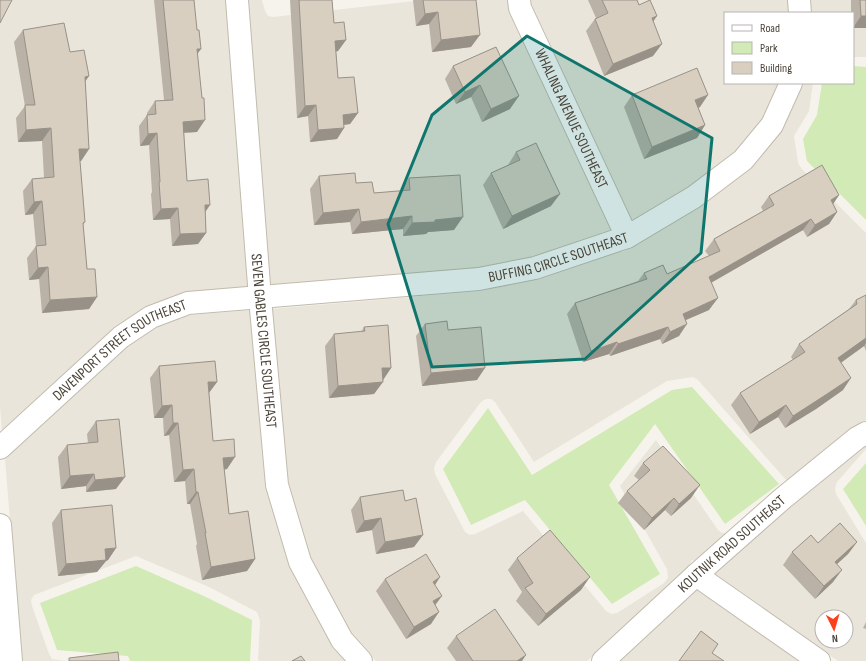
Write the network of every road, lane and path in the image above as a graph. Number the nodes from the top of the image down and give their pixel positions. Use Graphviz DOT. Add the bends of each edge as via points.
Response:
graph roads {
  1 [pos="237,0"];
  2 [pos="519,0"];
  3 [pos="799,0"];
  4 [pos="800,12"];
  5 [pos="791,84"];
  6 [pos="627,237"];
  7 [pos="260,298"];
  8 [pos="866,433"];
  9 [pos="0,448"];
  10 [pos="0,525"];
  11 [pos="696,575"];
  12 [pos="11,661"];
  13 [pos="361,661"];
  14 [pos="603,661"];
  15 [pos="819,661"];
  1 -- 7 [label="street, SEVEN GABLES CIRCLE SOUTHEAST"];
  2 -- 6 [label="street, WHALING AVENUE SOUTHEAST" via="520,8"];
  3 -- 4 [label="street"];
  5 -- 6 [label="street, BUFFING CIRCLE SOUTHEAST" via="772,126 743,160 694,197"];
  6 -- 7 [label="street, BUFFING CIRCLE SOUTHEAST" via="535,268 479,279"];
  7 -- 9 [label="street, DAVENPORT STREET SOUTHEAST" via="188,303 151,317 121,337"];
  7 -- 13 [label="street, SEVEN GABLES CIRCLE SOUTHEAST" via="277,485 300,562 342,640"];
  8 -- 11 [label="street, KOUTNIK ROAD SOUTHEAST" via="782,499"];
  10 -- 12 [label="street"];
  11 -- 14 [label="street, KOUTNIK ROAD SOUTHEAST"];
  11 -- 15 [label="street"];
}
